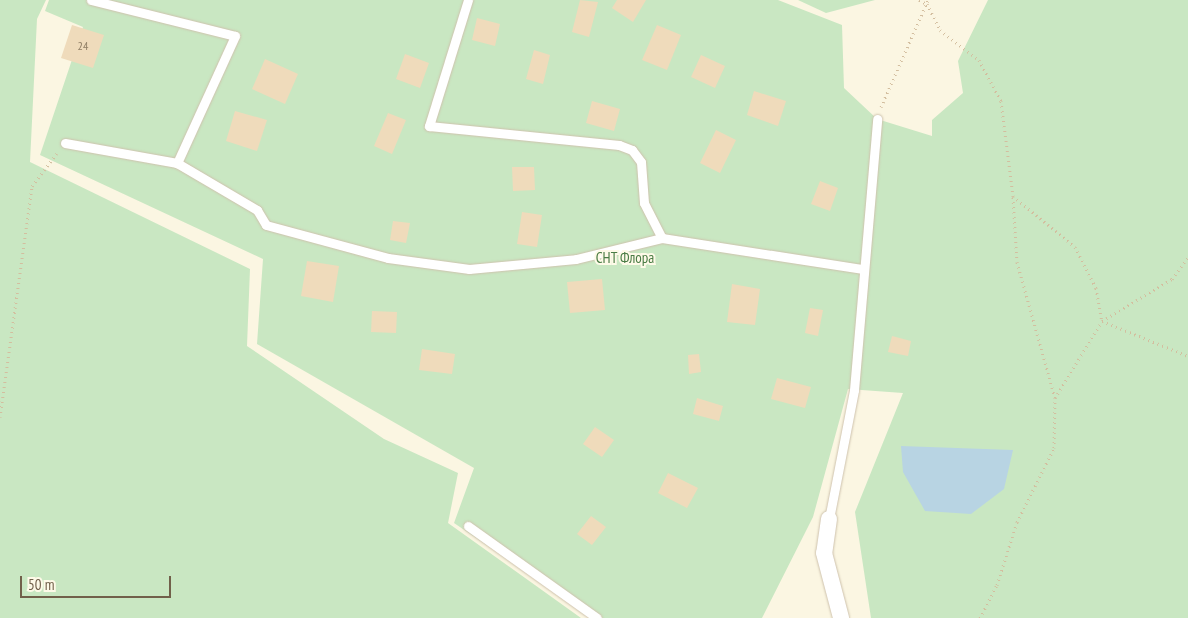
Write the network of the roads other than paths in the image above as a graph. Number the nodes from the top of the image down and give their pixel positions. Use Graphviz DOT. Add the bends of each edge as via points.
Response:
graph roads {
  1 [pos="91,0"];
  2 [pos="468,0"];
  3 [pos="877,119"];
  4 [pos="65,143"];
  5 [pos="177,163"];
  6 [pos="662,238"];
  7 [pos="862,269"];
  8 [pos="829,519"];
  9 [pos="468,526"];
  10 [pos="597,618"];
  11 [pos="836,618"];
  12 [pos="841,618"];
  1 -- 5 [label="lane" via="235,36"];
  2 -- 6 [label="lane" via="429,126 619,145 632,150 641,162 644,203"];
  3 -- 7 [label="lane"];
  4 -- 5 [label="lane"];
  5 -- 6 [label="lane" via="258,210 266,225 388,258 469,269 576,259"];
  6 -- 7 [label="lane"];
  7 -- 8 [label="lane" via="854,390"];
  8 -- 12 [label="street" via="824,553"];
  9 -- 10 [label="lane"];
  11 -- 12 [label="lane"];
}
